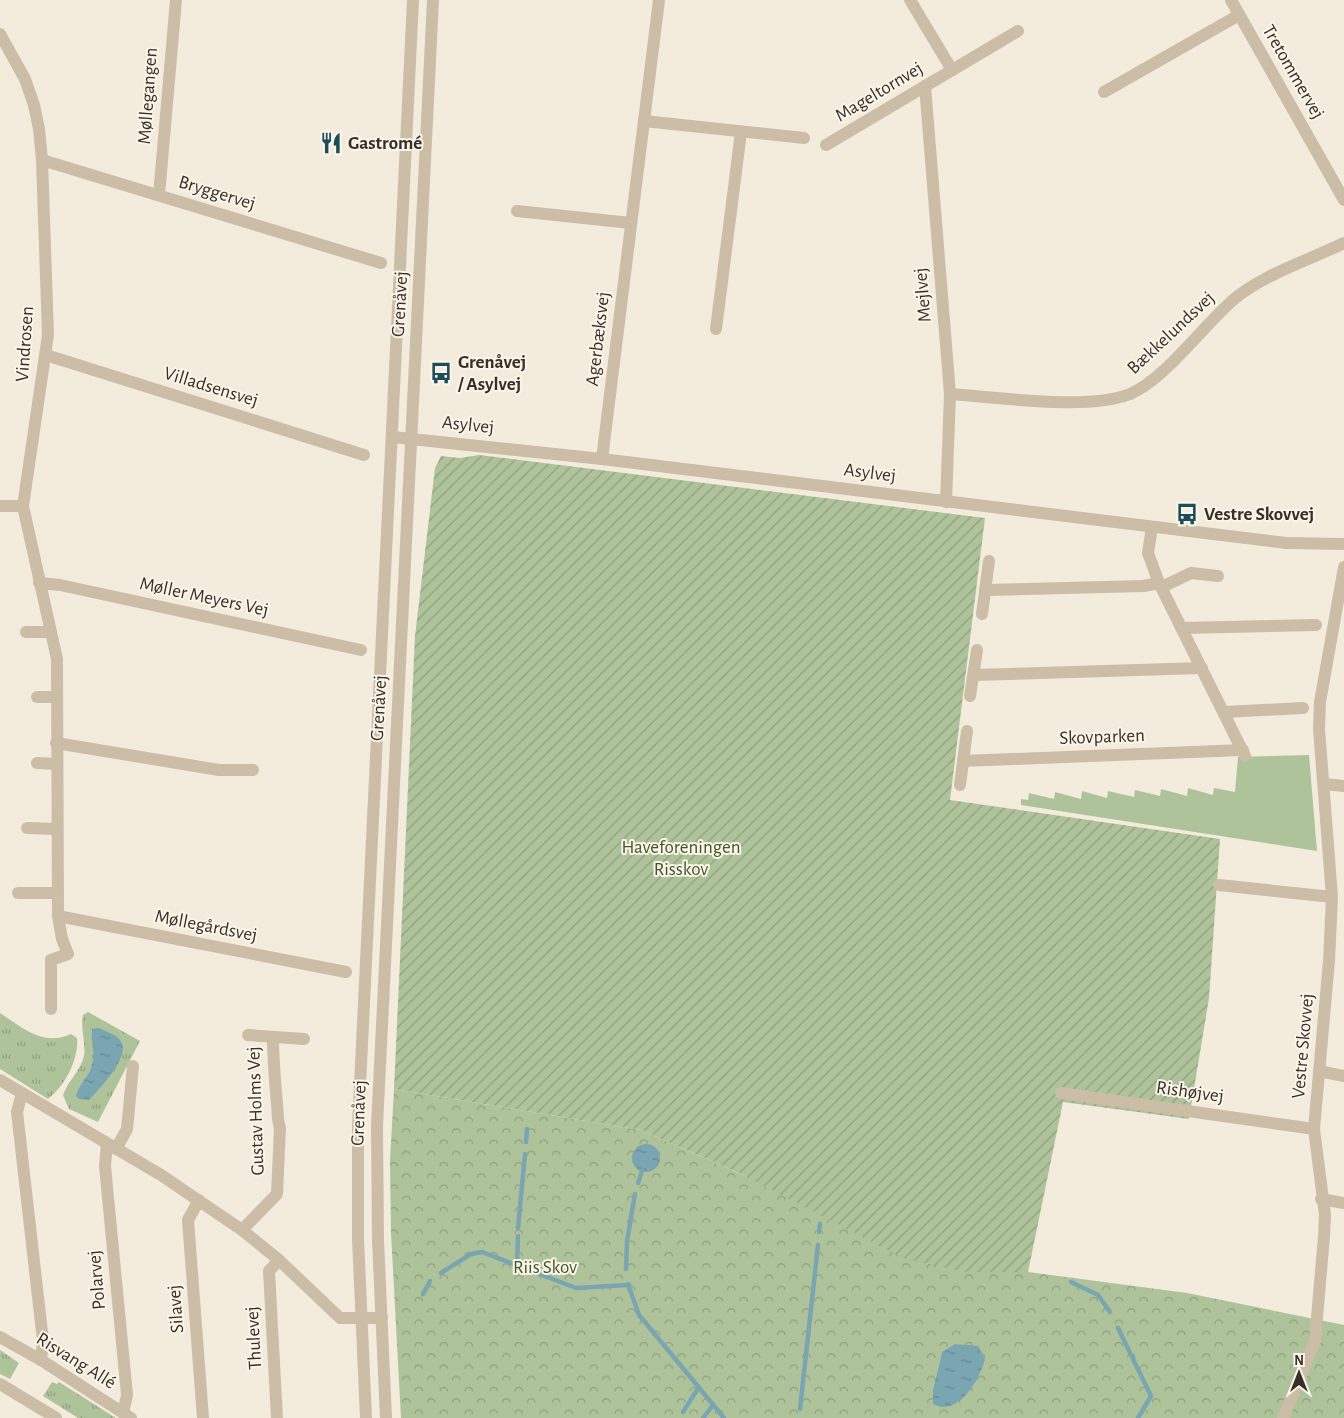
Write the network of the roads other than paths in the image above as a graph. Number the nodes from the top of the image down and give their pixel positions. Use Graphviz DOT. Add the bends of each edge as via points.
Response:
graph roads {
  1 [pos="176,0"];
  2 [pos="413,0"];
  3 [pos="433,0"];
  4 [pos="659,0"];
  5 [pos="910,0"];
  6 [pos="1230,0"];
  7 [pos="1239,15"];
  8 [pos="1018,30"];
  9 [pos="0,34"];
  10 [pos="952,70"];
  11 [pos="925,86"];
  12 [pos="1104,92"];
  13 [pos="644,121"];
  14 [pos="741,132"];
  15 [pos="804,138"];
  16 [pos="826,145"];
  17 [pos="42,160"];
  18 [pos="159,196"];
  19 [pos="1344,200"];
  20 [pos="517,211"];
  21 [pos="631,223"];
  22 [pos="1344,243"];
  23 [pos="381,263"];
  24 [pos="716,329"];
  25 [pos="46,355"];
  26 [pos="950,394"];
  27 [pos="392,437"];
  28 [pos="413,438"];
  29 [pos="364,455"];
  30 [pos="602,459"];
  31 [pos="946,502"];
  32 [pos="0,506"];
  33 [pos="23,506"];
  34 [pos="1152,527"];
  35 [pos="1344,546"];
  36 [pos="989,561"];
  37 [pos="1344,567"];
  38 [pos="1218,576"];
  39 [pos="39,582"];
  40 [pos="1161,585"];
  41 [pos="985,590"];
  42 [pos="982,614"];
  43 [pos="1316,625"];
  44 [pos="1182,628"];
  45 [pos="26,632"];
  46 [pos="50,632"];
  47 [pos="361,650"];
  48 [pos="978,650"];
  49 [pos="1202,668"];
  50 [pos="974,675"];
  51 [pos="970,696"];
  52 [pos="38,697"];
  53 [pos="57,697"];
  54 [pos="1303,708"];
  55 [pos="1224,712"];
  56 [pos="967,731"];
  57 [pos="56,743"];
  58 [pos="963,760"];
  59 [pos="36,763"];
  60 [pos="56,764"];
  61 [pos="253,770"];
  62 [pos="1324,784"];
  63 [pos="960,785"];
  64 [pos="1344,786"];
  65 [pos="27,828"];
  66 [pos="57,829"];
  67 [pos="1219,884"];
  68 [pos="18,893"];
  69 [pos="58,893"];
  70 [pos="1332,897"];
  71 [pos="1338,914"];
  72 [pos="58,916"];
  73 [pos="346,972"];
  74 [pos="51,1009"];
  75 [pos="248,1035"];
  76 [pos="273,1037"];
  77 [pos="304,1039"];
  78 [pos="133,1066"];
  79 [pos="1320,1071"];
  80 [pos="1344,1076"];
  81 [pos="0,1080"];
  82 [pos="22,1093"];
  83 [pos="1061,1093"];
  84 [pos="1314,1129"];
  85 [pos="111,1147"];
  86 [pos="1322,1199"];
  87 [pos="199,1200"];
  88 [pos="1344,1203"];
  89 [pos="242,1230"];
  90 [pos="279,1260"];
  91 [pos="382,1318"];
  92 [pos="361,1320"];
  93 [pos="0,1337"];
  94 [pos="41,1360"];
  95 [pos="0,1384"];
  96 [pos="127,1415"];
  97 [pos="56,1418"];
  98 [pos="203,1418"];
  99 [pos="278,1418"];
  100 [pos="366,1418"];
  101 [pos="386,1418"];
  102 [pos="1283,1418"];
  1 -- 18 [label="street, Møllegangen"];
  2 -- 27 [label="street, Grenåvej"];
  3 -- 28 [label="street, Grenåvej"];
  4 -- 13 [label="street, Agerbæksvej"];
  5 -- 10 [label="street, Mageltornvej"];
  6 -- 7 [label="street, Tretommervej"];
  7 -- 12 [label="street, Tretommervej"];
  7 -- 19 [label="street, Tretommervej"];
  8 -- 10 [label="street, Mageltornvej"];
  9 -- 17 [label="street, Vindrosen" via="25,79 34,105"];
  10 -- 11 [label="street, Mageltornvej"];
  11 -- 16 [label="street, Mageltornvej"];
  11 -- 26 [label="street, Mejlvej"];
  13 -- 14 [label="street"];
  13 -- 21 [label="street, Agerbæksvej"];
  14 -- 15 [label="street"];
  14 -- 24 [label="street"];
  17 -- 18 [label="street, Bryggervej"];
  17 -- 25 [label="street, Vindrosen"];
  18 -- 23 [label="street, Bryggervej"];
  20 -- 21 [label="street"];
  21 -- 30 [label="street, Agerbæksvej"];
  22 -- 26 [label="street, Bækkelundsvej" via="1248,289 1153,379 1130,394 1103,401 1070,402"];
  25 -- 29 [label="street, Villadsensvej"];
  25 -- 33 [label="street, Vindrosen"];
  26 -- 31 [label="street, Mejlvej"];
  27 -- 28 [label="street, Asylvej"];
  27 -- 92 [label="street, Grenåvej" via="358,1126"];
  28 -- 30 [label="street, Asylvej"];
  28 -- 91 [label="street, Grenåvej" via="377,1126"];
  30 -- 31 [label="street, Asylvej"];
  31 -- 34 [label="street, Asylvej"];
  32 -- 33 [label="street"];
  33 -- 39 [label="street, Vindrosen"];
  34 -- 35 [label="street, Asylvej" via="1286,543"];
  34 -- 40 [label="street, Skovparken" via="1148,553"];
  36 -- 41 [label="street"];
  37 -- 62 [label="street, Vestre Skovvej" via="1320,702"];
  38 -- 40 [label="street" via="1191,573"];
  39 -- 46 [label="street, Vindrosen"];
  39 -- 47 [label="street, Møller Meyers Vej"];
  40 -- 41 [label="street"];
  40 -- 44 [label="street, Skovparken"];
  41 -- 42 [label="street"];
  43 -- 44 [label="street"];
  44 -- 49 [label="street, Skovparken"];
  45 -- 46 [label="street"];
  46 -- 53 [label="street, Vindrosen" via="57,659"];
  48 -- 50 [label="street"];
  49 -- 50 [label="street"];
  49 -- 55 [label="street, Skovparken"];
  50 -- 51 [label="street"];
  52 -- 53 [label="street"];
  53 -- 57 [label="street, Vindrosen"];
  54 -- 55 [label="street"];
  55 -- 58 [label="street, Skovparken" via="1244,753"];
  56 -- 58 [label="street"];
  57 -- 60 [label="street, Vindrosen"];
  57 -- 61 [label="street" via="219,770"];
  58 -- 63 [label="street"];
  59 -- 60 [label="street"];
  60 -- 66 [label="street, Vindrosen"];
  62 -- 64 [label="street"];
  62 -- 70 [label="street, Vestre Skovvej"];
  65 -- 66 [label="street"];
  66 -- 69 [label="street, Vindrosen"];
  67 -- 70 [label="street"];
  68 -- 69 [label="street"];
  69 -- 72 [label="street, Vindrosen"];
  70 -- 71 [label="street, Vestre Skovvej"];
  71 -- 79 [label="street, Vestre Skovvej"];
  72 -- 73 [label="street, Møllegårdsvej"];
  72 -- 74 [label="street, Vindrosen" via="68,954 51,960"];
  75 -- 76 [label="street, Gustav Holms Vej"];
  76 -- 77 [label="street, Gustav Holms Vej"];
  76 -- 89 [label="street, Gustav Holms Vej" via="272,1067 276,1076 280,1128 277,1194"];
  78 -- 85 [label="street" via="127,1129"];
  79 -- 80 [label="street"];
  79 -- 84 [label="street, Vestre Skovvej"];
  81 -- 82 [label="street"];
  82 -- 85 [label="street"];
  82 -- 94 [label="street" via="17,1112 43,1341"];
  83 -- 84 [label="street, Rishøjvej"];
  84 -- 86 [label="street, Vestre Skovvej"];
  85 -- 87 [label="street"];
  85 -- 96 [label="street, Polarvej" via="105,1166"];
  86 -- 88 [label="street"];
  86 -- 102 [label="street, Vestre Skovvej" via="1324,1236 1315,1341"];
  87 -- 89 [label="street"];
  87 -- 98 [label="street, Silavej" via="188,1220"];
  89 -- 90 [label="street"];
  90 -- 92 [label="street" via="340,1318"];
  90 -- 99 [label="street, Thulevej" via="269,1271"];
  91 -- 92 [label="street"];
  91 -- 101 [label="street, Grenåvej"];
  92 -- 100 [label="street, Grenåvej"];
  93 -- 94 [label="street, Risvang Allé"];
  94 -- 96 [label="street, Risvang Allé"];
  95 -- 97 [label="street"];
}
